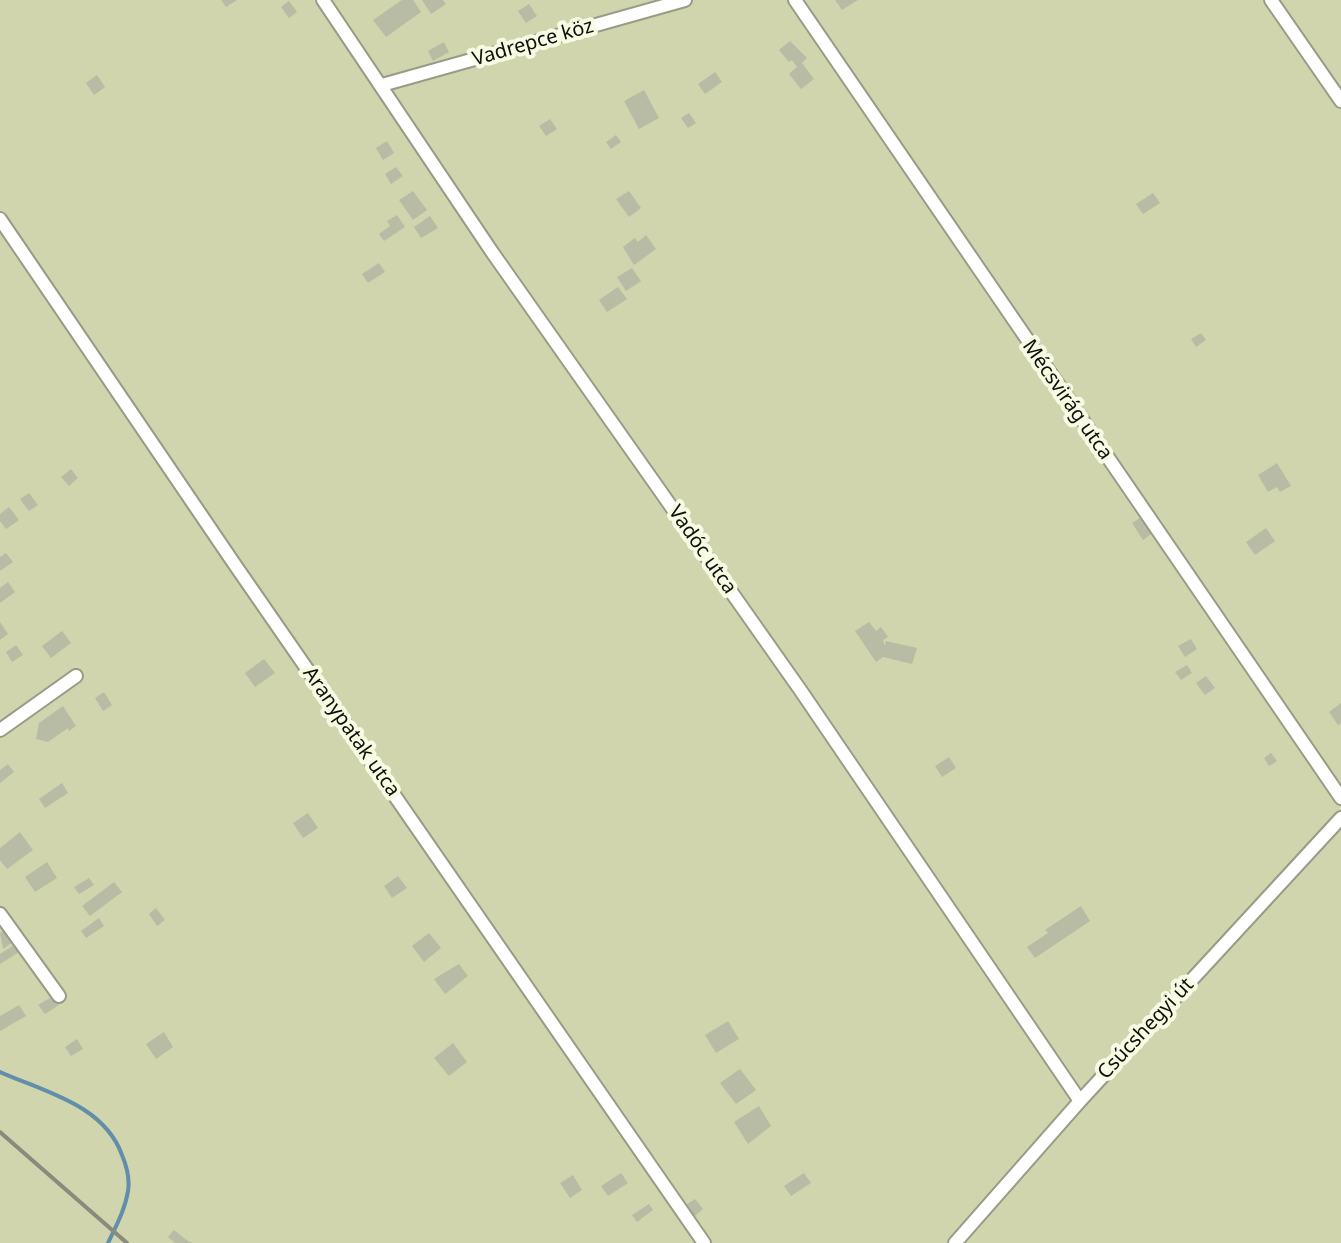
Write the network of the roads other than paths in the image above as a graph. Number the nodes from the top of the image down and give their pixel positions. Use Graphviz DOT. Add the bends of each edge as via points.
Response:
graph roads {
  1 [pos="323,0"];
  2 [pos="685,0"];
  3 [pos="795,0"];
  4 [pos="1271,0"];
  5 [pos="382,85"];
  6 [pos="1341,101"];
  7 [pos="0,219"];
  8 [pos="76,676"];
  9 [pos="0,730"];
  10 [pos="1341,798"];
  11 [pos="1341,818"];
  12 [pos="0,914"];
  13 [pos="59,996"];
  14 [pos="1080,1101"];
  15 [pos="704,1243"];
  16 [pos="955,1243"];
  1 -- 5 [label="street, Vadóc utca"];
  2 -- 5 [label="street, Vadrepce köz"];
  3 -- 10 [label="street, Mécsvirág utca"];
  4 -- 6 [label="street"];
  5 -- 14 [label="street, Vadóc utca"];
  7 -- 15 [label="street, Aranypatak utca"];
  8 -- 9 [label="street"];
  11 -- 14 [label="street, Csúcshegyi út"];
  12 -- 13 [label="street"];
  14 -- 16 [label="street, Csúcshegyi út"];
}
